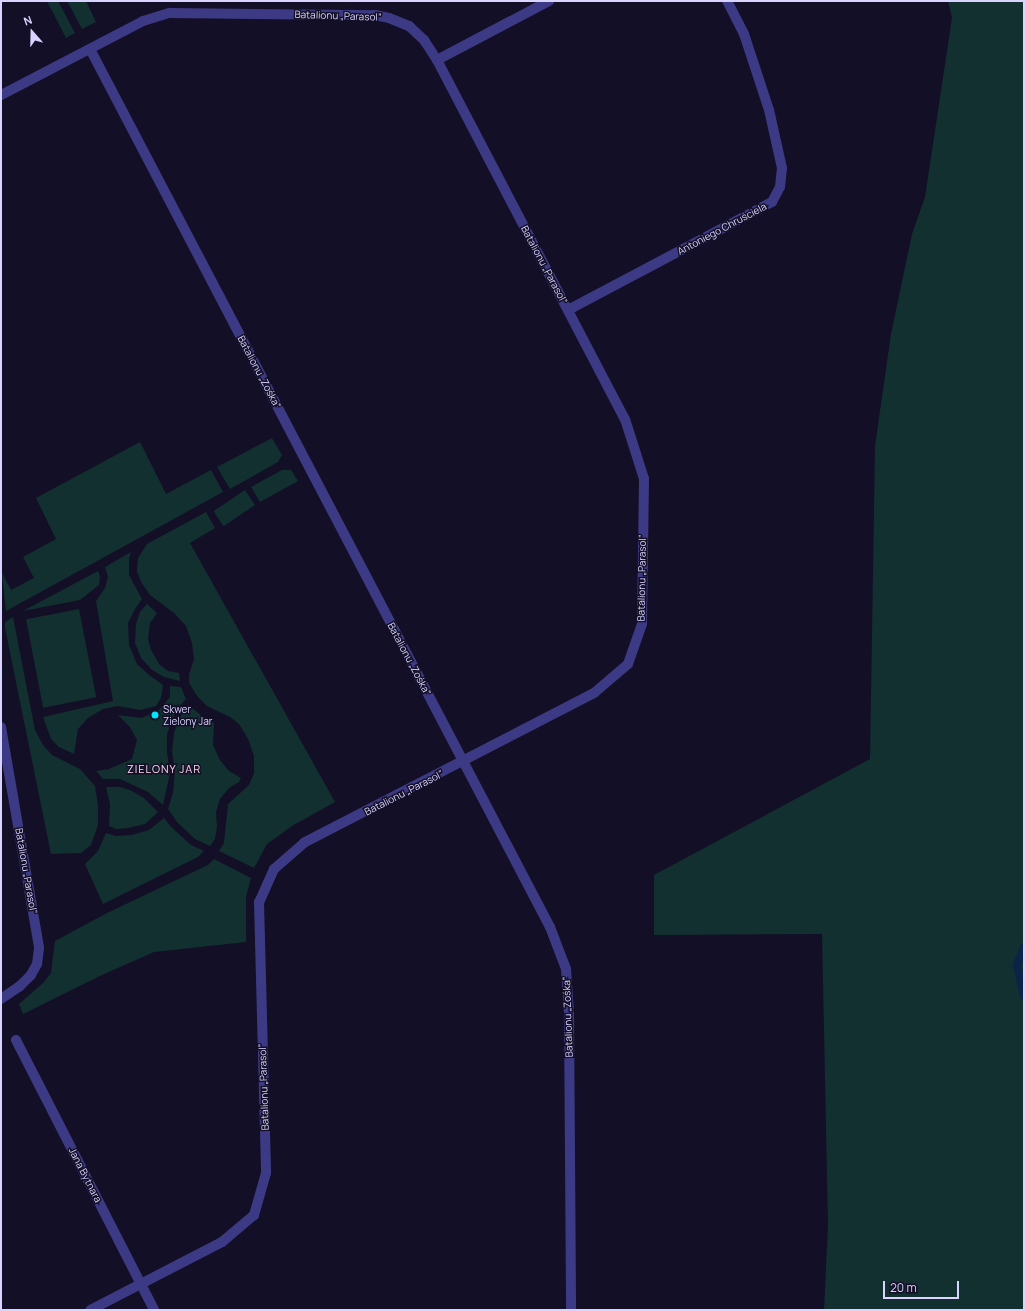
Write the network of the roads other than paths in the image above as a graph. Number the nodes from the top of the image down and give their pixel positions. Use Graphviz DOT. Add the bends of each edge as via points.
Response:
graph roads {
  1 [pos="549,1"];
  2 [pos="727,1"];
  3 [pos="90,49"];
  4 [pos="437,60"];
  5 [pos="1,95"];
  6 [pos="568,310"];
  7 [pos="1,727"];
  8 [pos="463,762"];
  9 [pos="1,999"];
  10 [pos="16,1040"];
  11 [pos="140,1284"];
  12 [pos="90,1310"];
  13 [pos="154,1310"];
  14 [pos="571,1310"];
  1 -- 4 [label="street"];
  2 -- 6 [label="street, Antoniego Chruściela" via="744,34 769,110 782,168 780,187 772,202"];
  3 -- 4 [label="street, Batalionu „Parasol”" via="143,22 170,13 375,15 409,26 424,40"];
  3 -- 5 [label="street, Batalionu „Parasol”"];
  3 -- 8 [label="street, Batalionu „Zośka”"];
  4 -- 6 [label="street, Batalionu „Parasol”"];
  6 -- 8 [label="street, Batalionu „Parasol”" via="625,419 644,479 642,624 628,664 594,693"];
  7 -- 9 [label="street, Batalionu „Parasol”" via="39,948 38,964 31,975"];
  8 -- 11 [label="street, Batalionu „Parasol”" via="304,844 274,869 259,902 266,1173 254,1215 222,1242"];
  8 -- 14 [label="street, Batalionu „Zośka”" via="550,927 566,969 569,1013"];
  10 -- 11 [label="street, Jana Bytnara"];
  11 -- 12 [label="street, Batalionu „Parasol”"];
  11 -- 13 [label="street, Jana Bytnara"];
}
